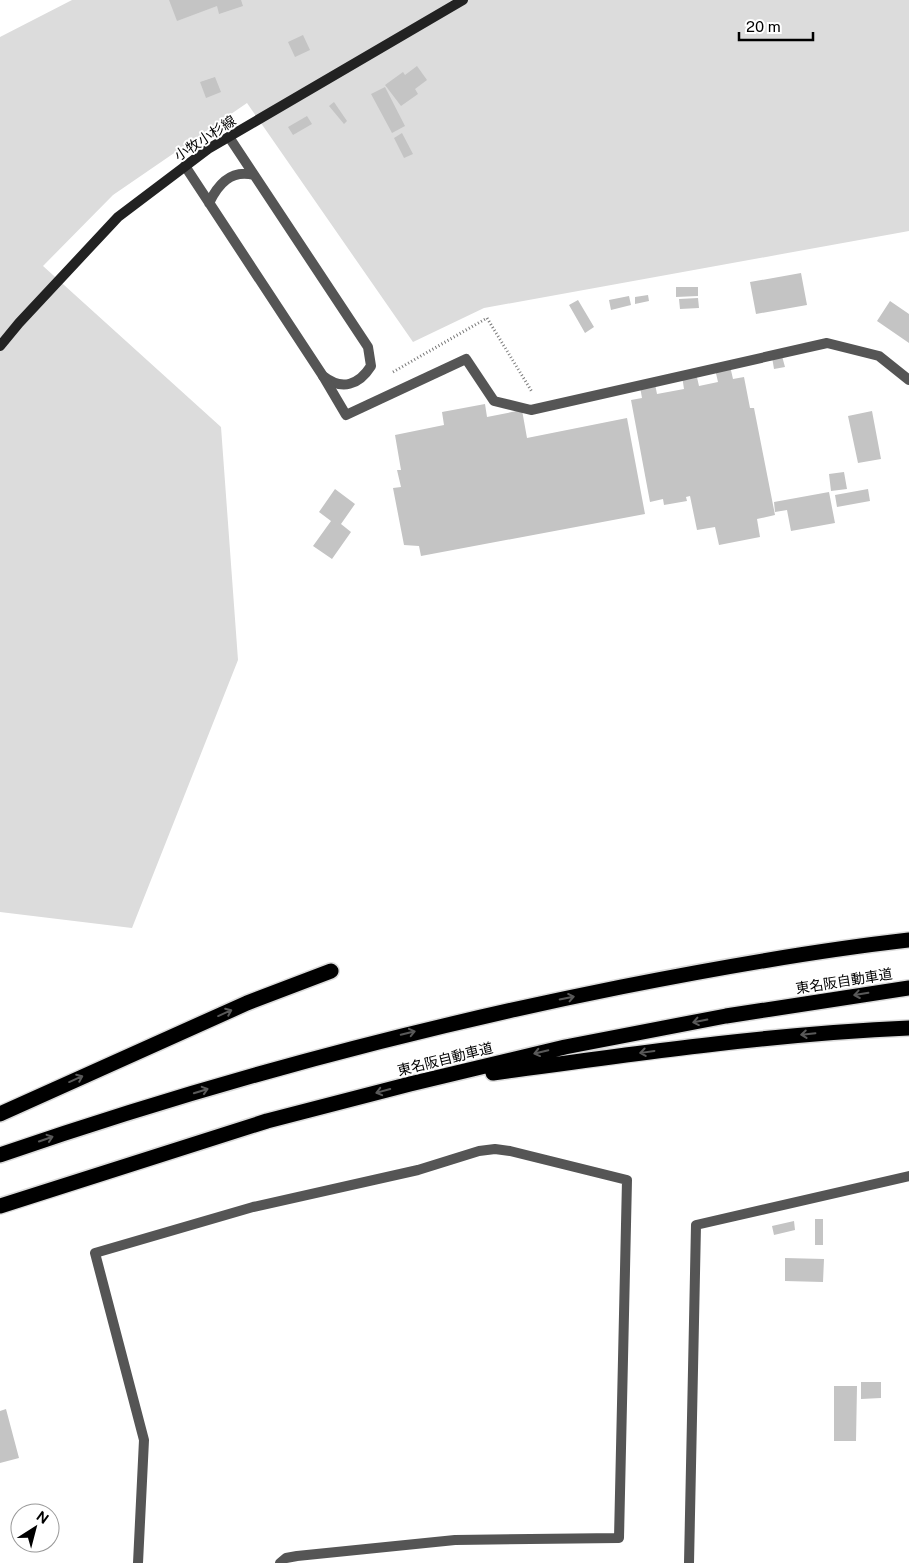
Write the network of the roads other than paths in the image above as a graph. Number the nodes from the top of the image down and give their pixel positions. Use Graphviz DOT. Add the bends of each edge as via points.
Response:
graph roads {
  1 [pos="463,0"];
  2 [pos="229,137"];
  3 [pos="185,166"];
  4 [pos="254,175"];
  5 [pos="209,203"];
  6 [pos="0,346"];
  7 [pos="323,376"];
  8 [pos="909,380"];
  9 [pos="909,940"];
  10 [pos="331,971"];
  11 [pos="909,988"];
  12 [pos="909,1028"];
  13 [pos="410,1084"];
  14 [pos="0,1114"];
  15 [pos="0,1155"];
  16 [pos="909,1176"];
  17 [pos="0,1206"];
  18 [pos="138,1563"];
  19 [pos="280,1563"];
  20 [pos="689,1563"];
  1 -- 2 [label="main road, 小牧小杉線"];
  2 -- 3 [label="main road, 小牧小杉線"];
  2 -- 4 [label="street"];
  3 -- 5 [label="street"];
  3 -- 6 [label="main road, 小牧小杉線" via="118,217"];
  4 -- 5 [label="street" via="240,173 225,179"];
  4 -- 7 [label="street" via="372,357 371,366 363,377 348,386 331,382"];
  5 -- 7 [label="street"];
  7 -- 8 [label="street" via="346,414 466,359 494,401 531,410 828,343 879,356"];
  15 -- 9 [label="highway, one-way" via="89,1124 250,1076 410,1033 725,966"];
  14 -- 10 [label="highway, one-way" via="247,1003"];
  11 -- 13 [label="highway, 東名阪自動車道, one-way" via="736,1014 566,1046"];
  12 -- 13 [label="highway, one-way" via="724,1042"];
  13 -- 17 [label="highway, 東名阪自動車道, one-way" via="267,1121"];
  16 -- 20 [label="street" via="696,1224"];
  18 -- 19 [label="street" via="144,1440 95,1253 244,1209 418,1170 479,1151 495,1149 627,1180 618,1538 455,1540 297,1556"];
}
